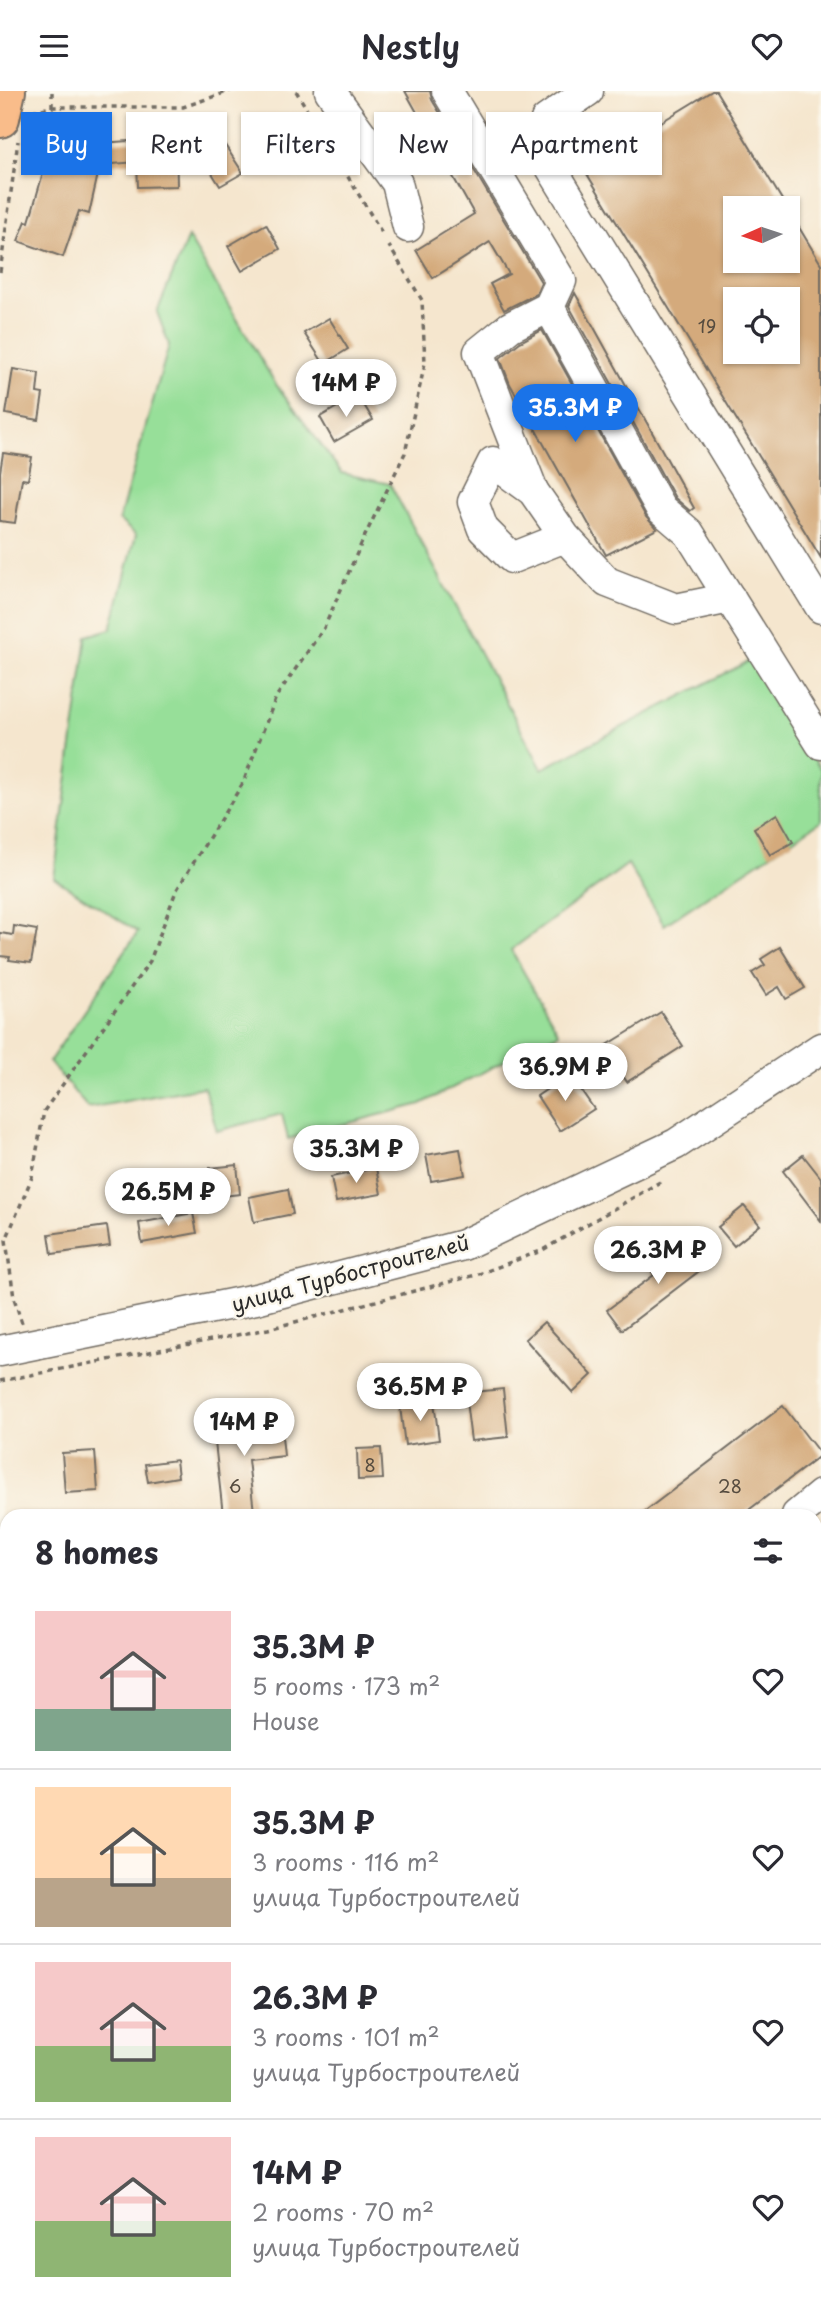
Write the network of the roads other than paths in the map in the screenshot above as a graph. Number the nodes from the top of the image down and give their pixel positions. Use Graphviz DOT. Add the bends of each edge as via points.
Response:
graph roads {
  1 [pos="330,91"];
  2 [pos="447,91"];
  3 [pos="588,91"];
  4 [pos="408,226"];
  5 [pos="549,307"];
  6 [pos="533,491"];
  7 [pos="565,537"];
  8 [pos="730,598"];
  9 [pos="821,608"];
  10 [pos="821,744"];
  11 [pos="821,1048"];
  12 [pos="0,1351"];
  13 [pos="821,1495"];
  14 [pos="804,1509"];
  1 -- 4 [label="street" via="397,183"];
  2 -- 5 [label="street" via="561,281"];
  3 -- 9 [label="street" via="546,120 550,166"];
  5 -- 6 [label="street" via="510,327 479,352"];
  5 -- 8 [label="street" via="661,509 689,533"];
  6 -- 7 [label="street"];
  6 -- 7 [label="street" via="493,462 472,502 483,529 512,558"];
  7 -- 8 [label="street" via="607,582 676,609"];
  8 -- 10 [label="street"];
  11 -- 12 [label="street, улица Турбостроителей" via="676,1144 464,1245 256,1299"];
  13 -- 14 [label="street"];
}
